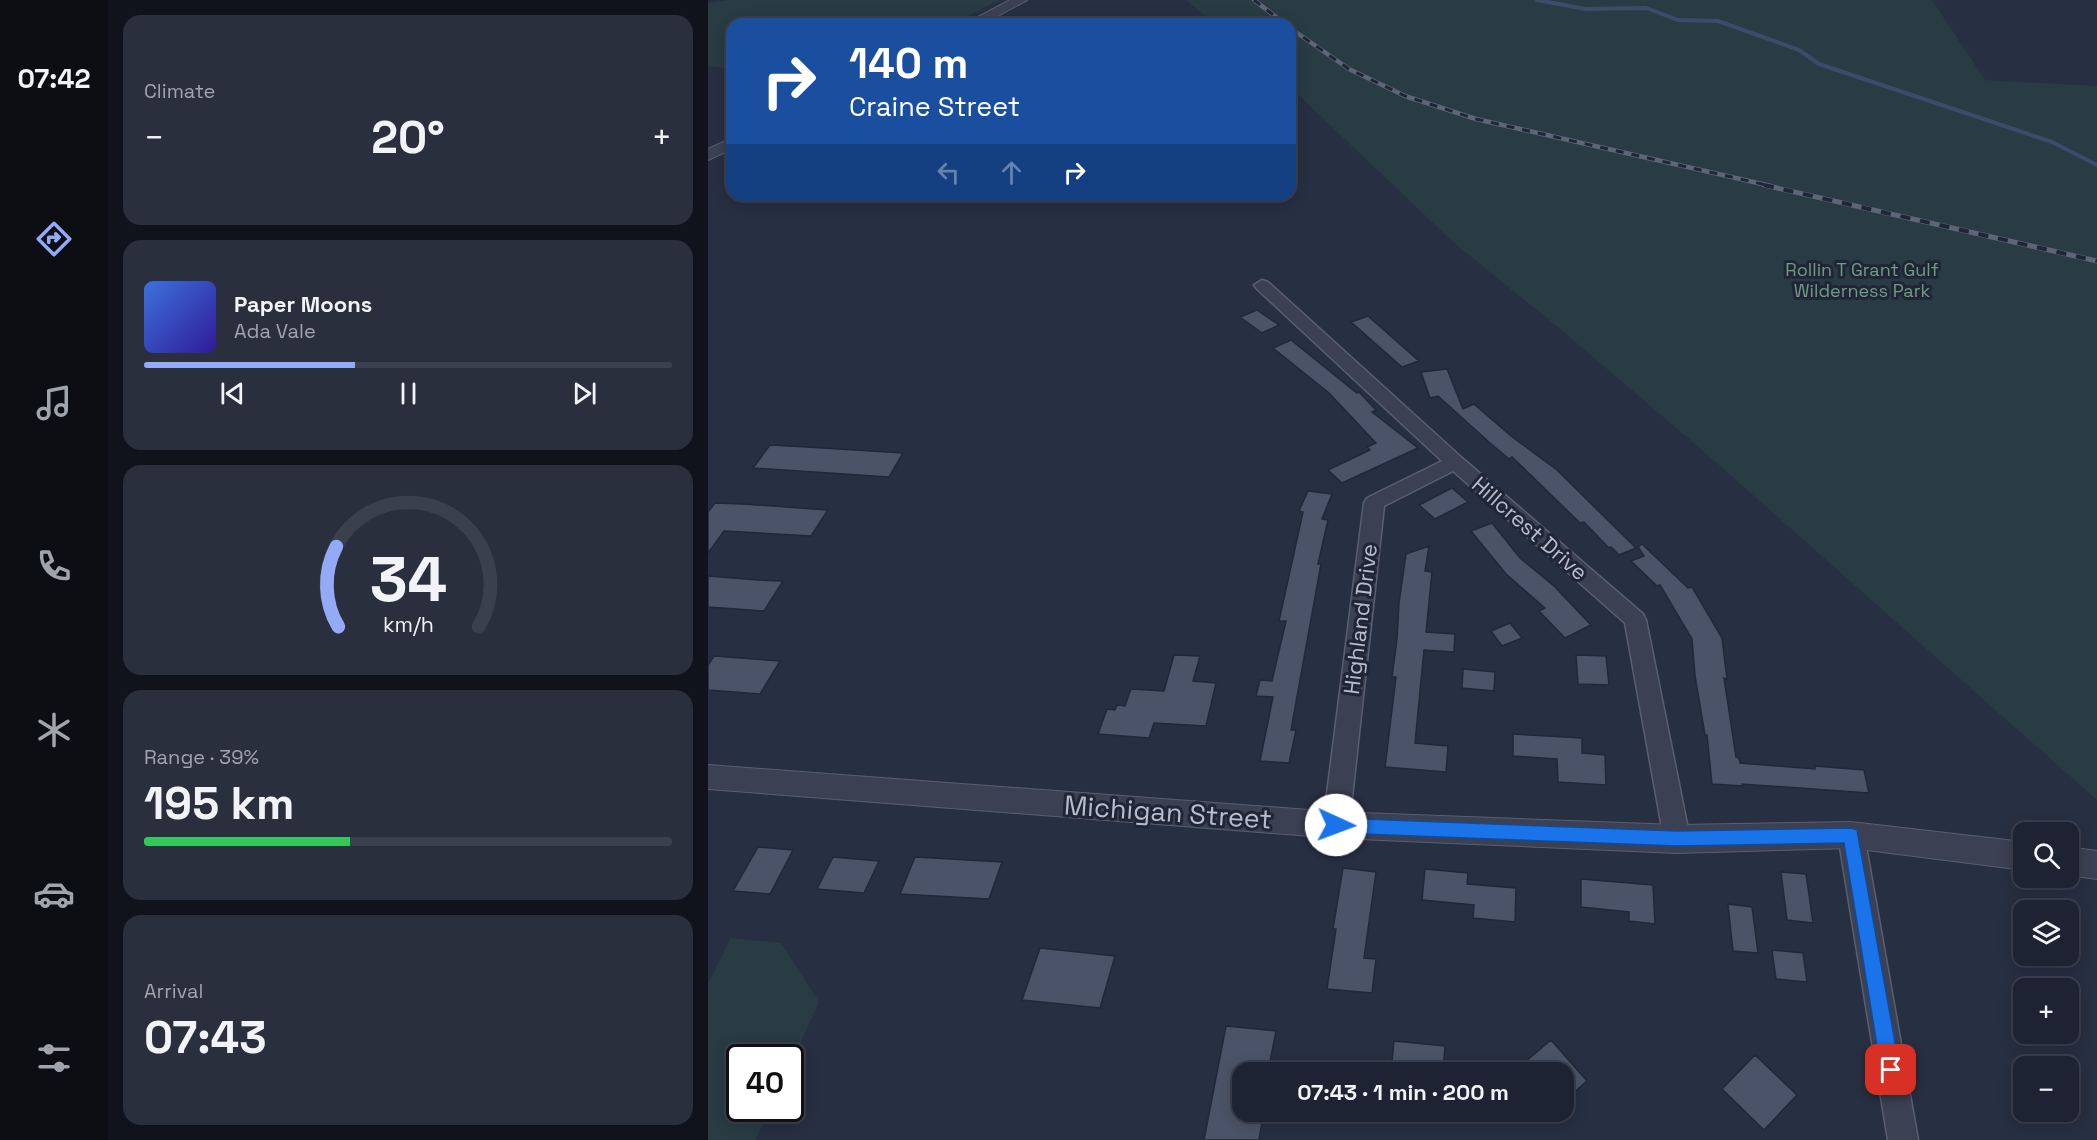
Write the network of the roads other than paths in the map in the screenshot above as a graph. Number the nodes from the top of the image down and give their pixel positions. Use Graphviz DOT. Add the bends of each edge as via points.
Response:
graph roads {
  1 [pos="1020,0"];
  2 [pos="984,18"];
  3 [pos="726,146"];
  4 [pos="708,154"];
  5 [pos="1262,285"];
  6 [pos="1455,462"];
  7 [pos="708,777"];
  8 [pos="1336,825"];
  9 [pos="1851,835"];
  10 [pos="1677,839"];
  11 [pos="2013,855"];
  12 [pos="2079,863"];
  13 [pos="2097,865"];
  14 [pos="1903,1140"];
  1 -- 2 [label="street"];
  3 -- 4 [label="street"];
  5 -- 6 [label="street, Hillcrest Drive"];
  6 -- 8 [label="street, Highland Drive" via="1374,503"];
  6 -- 10 [label="street, Hillcrest Drive" via="1635,620"];
  7 -- 8 [label="street, Michigan Street"];
  8 -- 10 [label="street, Michigan Street"];
  9 -- 10 [label="street, Michigan Street"];
  9 -- 11 [label="street, Michigan Street"];
  9 -- 14 [label="street"];
  12 -- 13 [label="street"];
}
